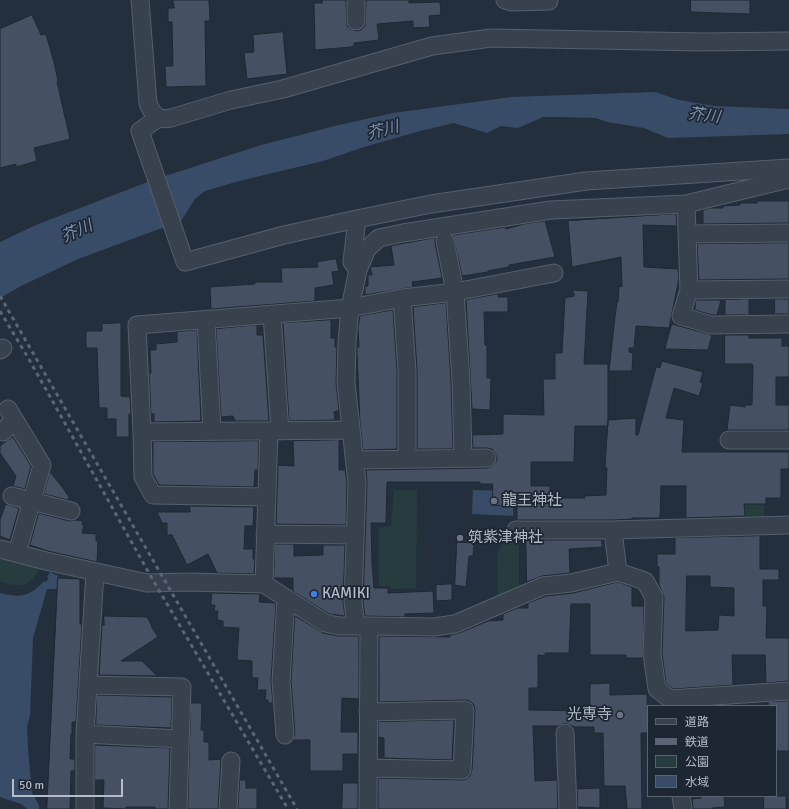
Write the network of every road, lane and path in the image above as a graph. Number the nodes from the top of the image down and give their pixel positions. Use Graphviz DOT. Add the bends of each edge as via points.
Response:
graph roads {
  1 [pos="140,0"];
  2 [pos="356,0"];
  3 [pos="505,0"];
  4 [pos="549,0"];
  5 [pos="356,21"];
  6 [pos="789,41"];
  7 [pos="158,118"];
  8 [pos="789,168"];
  9 [pos="789,179"];
  10 [pos="686,204"];
  11 [pos="357,218"];
  12 [pos="789,233"];
  13 [pos="687,234"];
  14 [pos="445,241"];
  15 [pos="358,270"];
  16 [pos="554,273"];
  17 [pos="789,289"];
  18 [pos="689,290"];
  19 [pos="455,292"];
  20 [pos="402,298"];
  21 [pos="350,308"];
  22 [pos="272,314"];
  23 [pos="206,320"];
  24 [pos="789,324"];
  25 [pos="352,430"];
  26 [pos="212,431"];
  27 [pos="274,431"];
  28 [pos="3,432"];
  29 [pos="142,432"];
  30 [pos="729,440"];
  31 [pos="789,440"];
  32 [pos="463,458"];
  33 [pos="487,458"];
  34 [pos="407,459"];
  35 [pos="355,460"];
  36 [pos="12,496"];
  37 [pos="267,497"];
  38 [pos="32,500"];
  39 [pos="71,511"];
  40 [pos="789,525"];
  41 [pos="516,530"];
  42 [pos="613,530"];
  43 [pos="265,534"];
  44 [pos="354,535"];
  45 [pos="0,549"];
  46 [pos="17,553"];
  47 [pos="95,572"];
  48 [pos="618,572"];
  49 [pos="264,584"];
  50 [pos="286,598"];
  51 [pos="362,626"];
  52 [pos="88,685"];
  53 [pos="789,691"];
  54 [pos="670,703"];
  55 [pos="368,712"];
  56 [pos="565,733"];
  57 [pos="85,734"];
  58 [pos="285,735"];
  59 [pos="180,739"];
  60 [pos="231,761"];
  61 [pos="368,768"];
  62 [pos="681,797"];
  63 [pos="85,809"];
  64 [pos="178,809"];
  65 [pos="228,809"];
  66 [pos="368,809"];
  67 [pos="568,809"];
  68 [pos="683,809"];
  1 -- 7 [label="street" via="147,97 153,114"];
  2 -- 5 [label="street"];
  3 -- 4 [label="street"];
  6 -- 7 [label="street" via="491,38 458,41 171,118"];
  7 -- 11 [label="street" via="140,131 185,262"];
  8 -- 11 [label="street" via="586,181 431,204"];
  9 -- 10 [label="street"];
  10 -- 13 [label="street"];
  10 -- 15 [label="street" via="551,210 403,233 379,238 367,249"];
  11 -- 15 [label="street" via="352,262"];
  12 -- 13 [label="street"];
  13 -- 18 [label="street"];
  14 -- 19 [label="street"];
  15 -- 21 [label="street"];
  16 -- 19 [label="street"];
  17 -- 18 [label="street"];
  18 -- 24 [label="street" via="681,316 711,325"];
  19 -- 20 [label="street"];
  19 -- 32 [label="street"];
  20 -- 21 [label="street"];
  20 -- 34 [label="street"];
  21 -- 22 [label="street"];
  21 -- 25 [label="street" via="346,383"];
  22 -- 23 [label="street"];
  22 -- 27 [label="street"];
  23 -- 26 [label="street"];
  23 -- 29 [label="street" via="137,325"];
  25 -- 27 [label="street"];
  25 -- 35 [label="street"];
  26 -- 27 [label="street"];
  26 -- 29 [label="street"];
  27 -- 37 [label="street"];
  28 -- 38 [label="street" via="11,414 42,465"];
  29 -- 37 [label="street" via="143,477 153,495"];
  30 -- 31 [label="street"];
  32 -- 33 [label="street"];
  32 -- 34 [label="street"];
  34 -- 35 [label="street"];
  35 -- 44 [label="street" via="357,483"];
  36 -- 38 [label="street"];
  37 -- 43 [label="street"];
  38 -- 39 [label="street"];
  38 -- 46 [label="street"];
  40 -- 42 [label="street"];
  41 -- 42 [label="street"];
  42 -- 48 [label="street"];
  43 -- 44 [label="street"];
  43 -- 49 [label="street"];
  44 -- 51 [label="street" via="354,602"];
  45 -- 46 [label="street"];
  46 -- 47 [label="street"];
  47 -- 49 [label="street" via="147,583"];
  47 -- 52 [label="street"];
  48 -- 51 [label="street" via="571,583 544,586 455,624 434,628"];
  48 -- 54 [label="street" via="645,581 654,597 652,654 656,689"];
  49 -- 50 [label="street"];
  50 -- 51 [label="street" via="325,623"];
  50 -- 58 [label="street" via="281,681"];
  51 -- 55 [label="street"];
  52 -- 57 [label="street"];
  52 -- 59 [label="street" via="182,687"];
  53 -- 54 [label="street"];
  55 -- 61 [label="street"];
  55 -- 61 [label="street" via="465,710 462,770"];
  56 -- 67 [label="street"];
  57 -- 59 [label="street"];
  57 -- 63 [label="street"];
  59 -- 64 [label="street"];
  60 -- 65 [label="street"];
  61 -- 66 [label="street"];
  62 -- 68 [label="street"];
}
